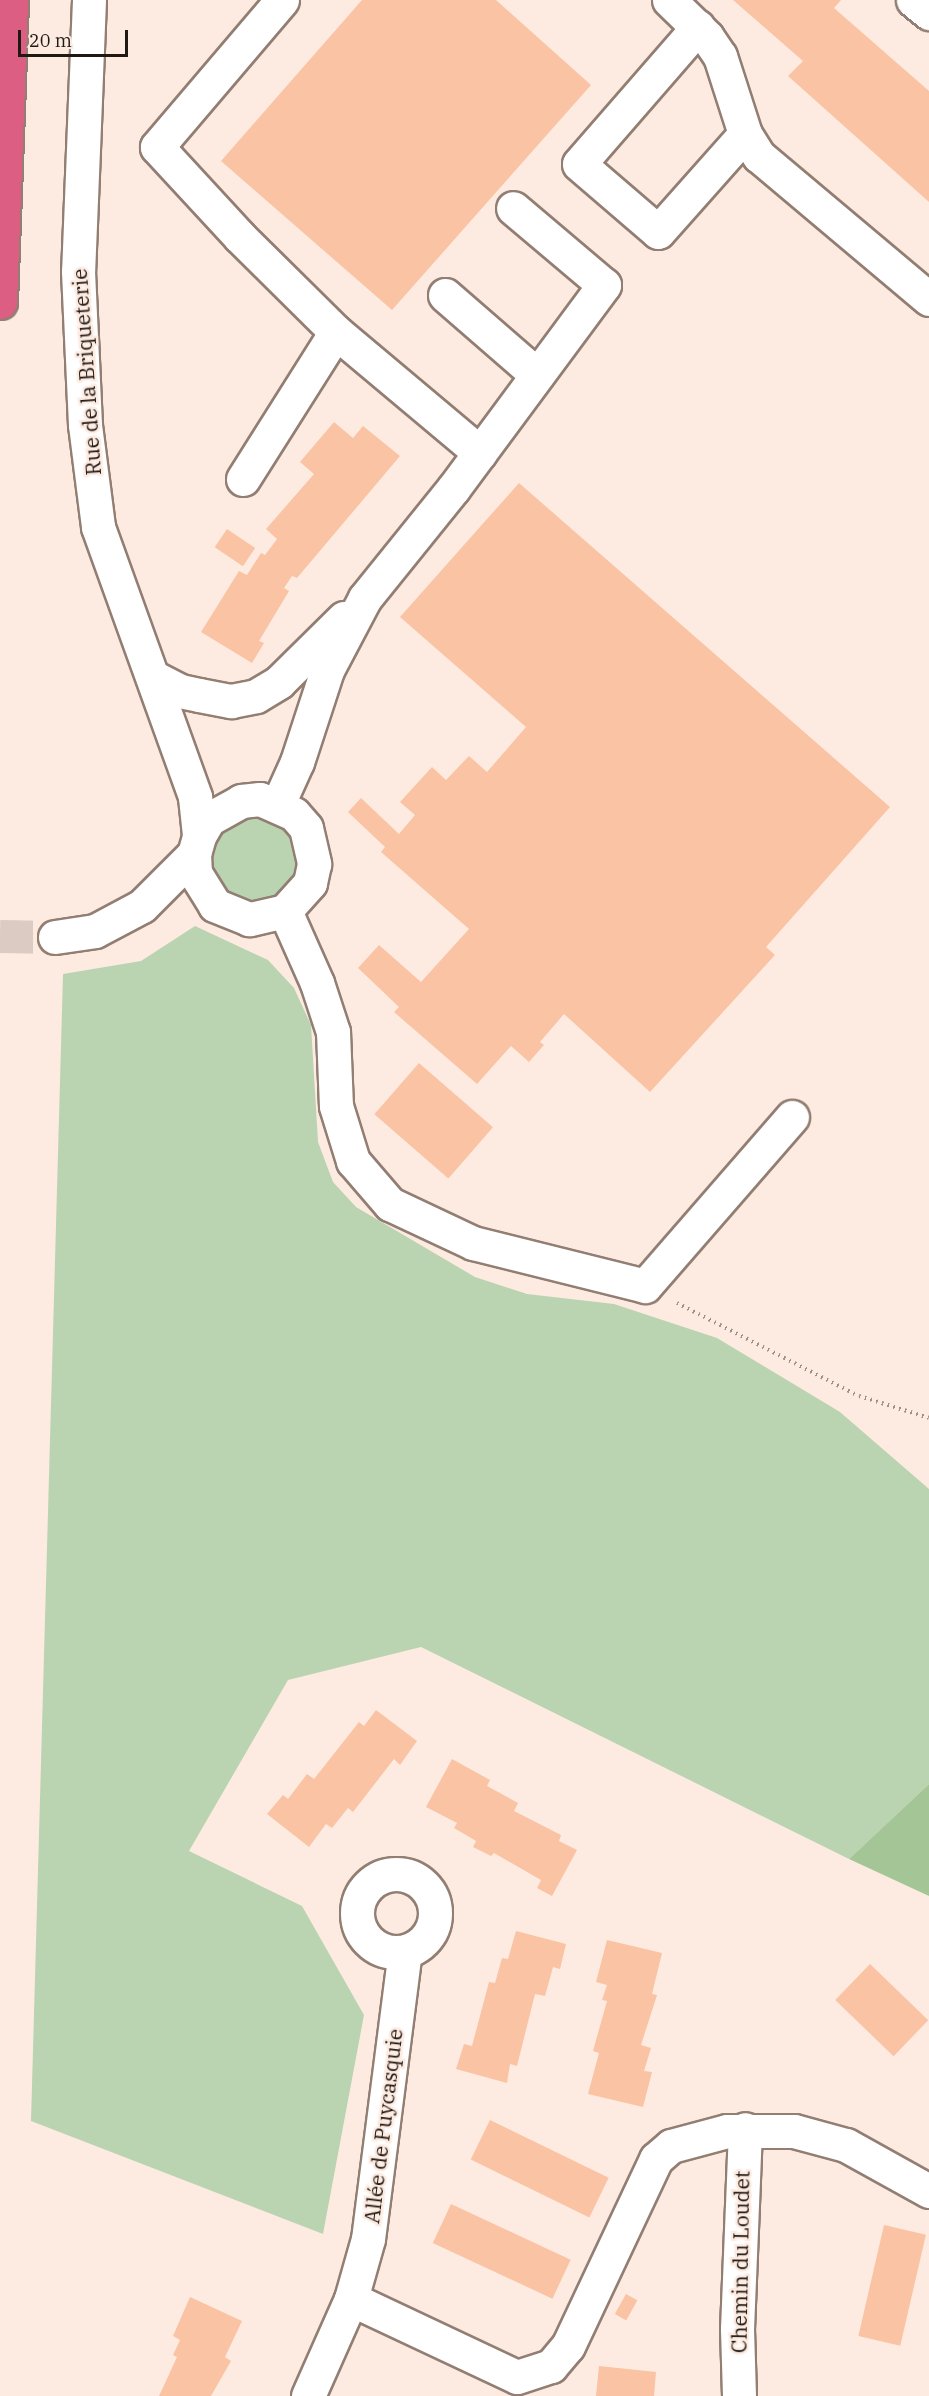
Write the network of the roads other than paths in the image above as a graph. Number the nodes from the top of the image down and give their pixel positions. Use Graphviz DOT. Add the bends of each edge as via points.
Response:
graph roads {
  1 [pos="11,0"];
  2 [pos="89,0"];
  3 [pos="282,0"];
  4 [pos="669,0"];
  5 [pos="914,0"];
  6 [pos="929,13"];
  7 [pos="698,27"];
  8 [pos="745,134"];
  9 [pos="513,208"];
  10 [pos="445,295"];
  11 [pos="929,299"];
  12 [pos="0,302"];
  13 [pos="336,332"];
  14 [pos="537,375"];
  15 [pos="480,453"];
  16 [pos="243,479"];
  17 [pos="365,598"];
  18 [pos="153,677"];
  19 [pos="278,804"];
  20 [pos="197,845"];
  21 [pos="285,911"];
  22 [pos="55,937"];
  23 [pos="792,1117"];
  24 [pos="405,1951"];
  25 [pos="745,2128"];
  26 [pos="929,2191"];
  27 [pos="351,2299"];
  28 [pos="308,2396"];
  29 [pos="739,2396"];
  1 -- 12 [label="highway"];
  2 -- 18 [label="street, Rue de la Briqueterie" via="78,271 85,425 98,527"];
  3 -- 13 [label="street" via="157,147"];
  4 -- 7 [label="street"];
  5 -- 6 [label="street"];
  7 -- 8 [label="street" via="729,75"];
  7 -- 8 [label="street" via="579,164 658,232"];
  8 -- 11 [label="street" via="759,156"];
  9 -- 14 [label="street" via="604,285"];
  10 -- 14 [label="street"];
  13 -- 15 [label="street"];
  13 -- 16 [label="street"];
  14 -- 15 [label="street"];
  15 -- 17 [label="street"];
  17 -- 18 [label="street" via="279,682 256,696 231,701 180,691"];
  17 -- 19 [label="street" via="327,670 297,762"];
  18 -- 20 [label="street, Rue de la Briqueterie" via="195,797"];
  19 -- 20 [label="street" via="260,799 232,804 209,819"];
  19 -- 21 [label="street" via="306,828 313,846 310,883"];
  20 -- 21 [label="street" via="195,873 215,905 249,919"];
  20 -- 22 [label="street" via="173,878 126,916 95,931"];
  21 -- 23 [label="street" via="317,983 333,1032 336,1106 353,1161 369,1184 400,1210 473,1243 645,1286"];
  24 -- 27 [label="street, Allée de Puycasquie" via="379,2174 368,2239"];
  25 -- 26 [label="street" via="794,2131 846,2145"];
  25 -- 27 [label="street" via="688,2139 671,2146 656,2159 568,2346 551,2366 535,2373 517,2377"];
  25 -- 29 [label="street, Chemin du Loudet" via="737,2329"];
  27 -- 28 [label="street, Allée de Puycasquie"];
}
